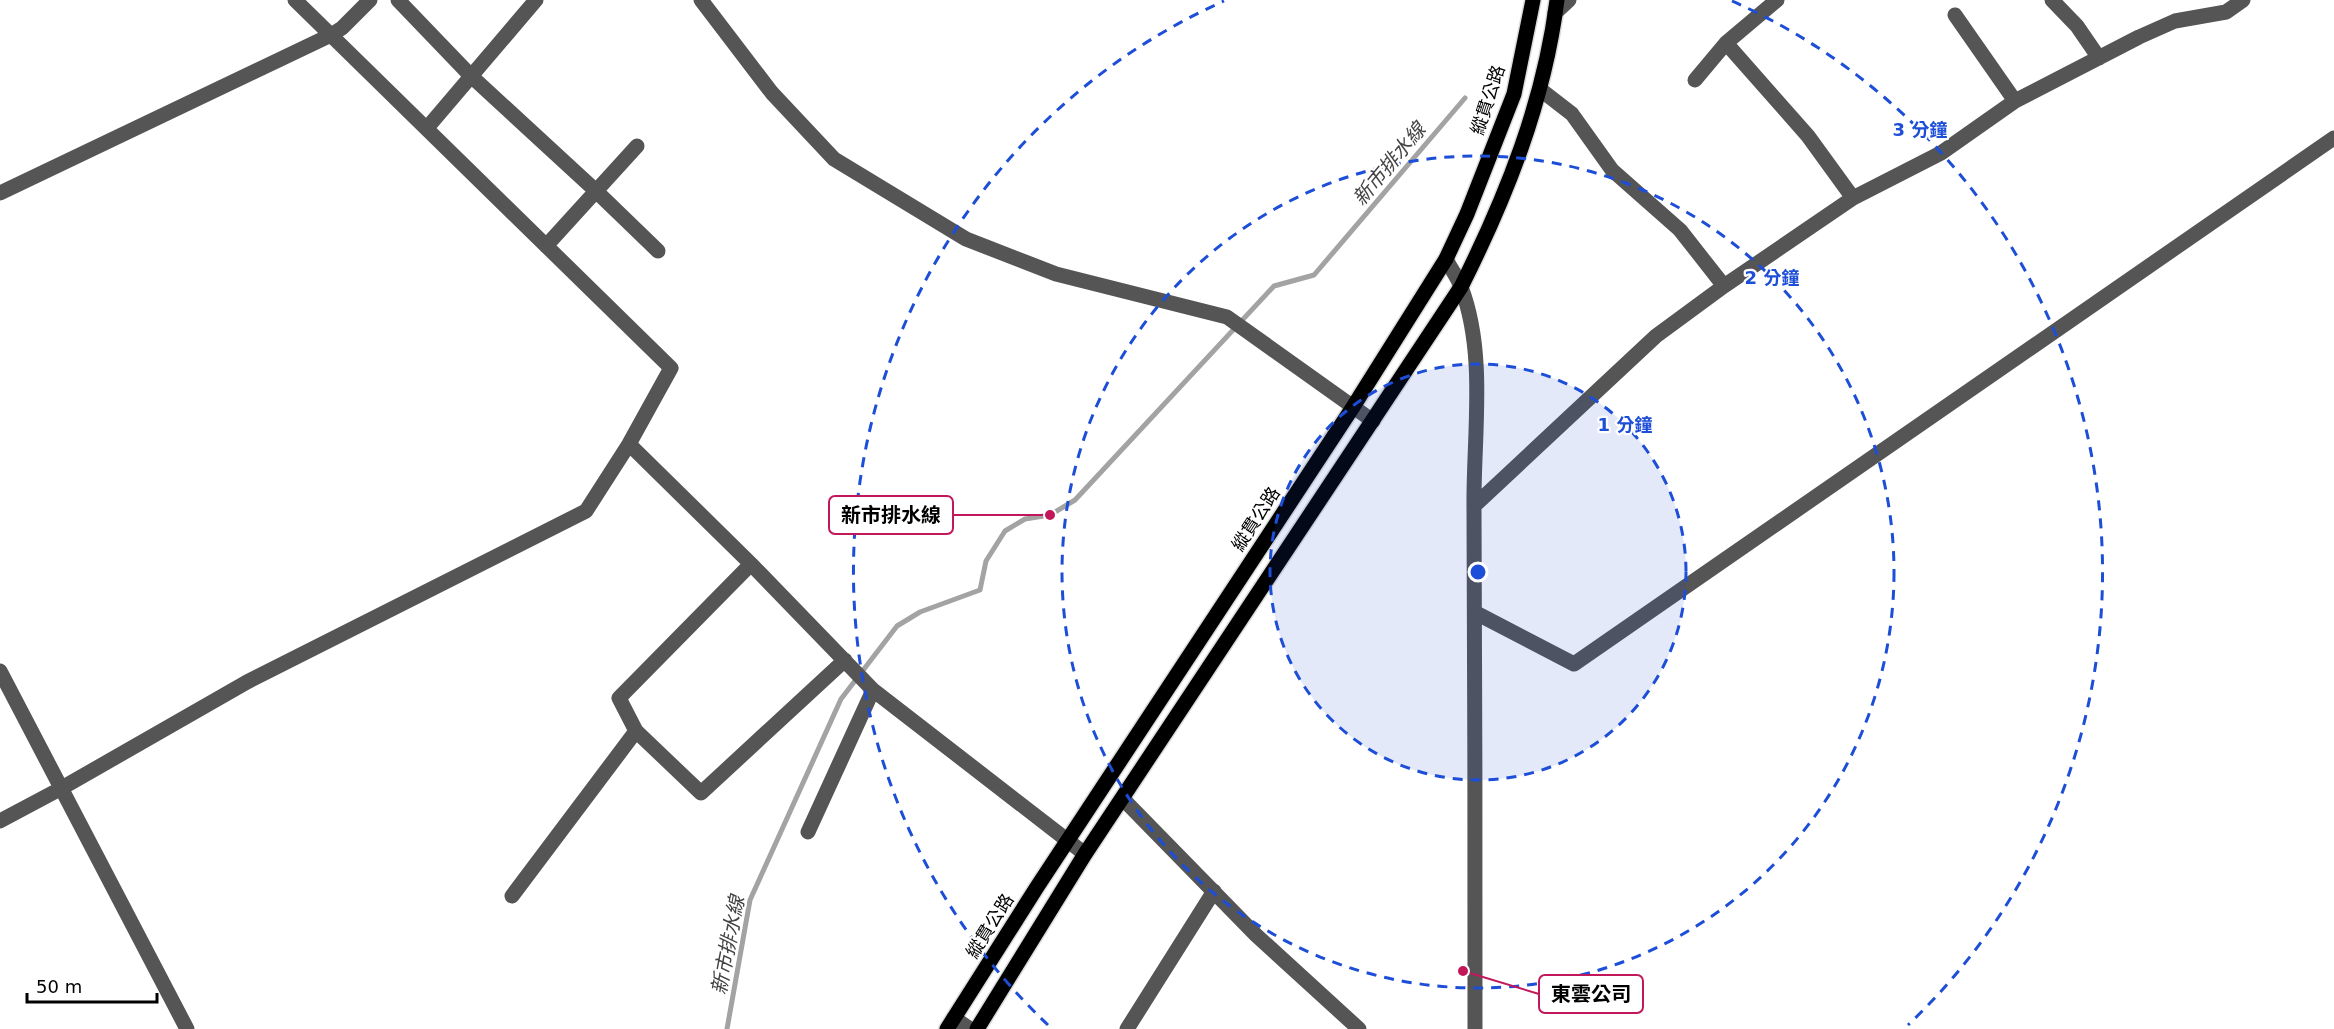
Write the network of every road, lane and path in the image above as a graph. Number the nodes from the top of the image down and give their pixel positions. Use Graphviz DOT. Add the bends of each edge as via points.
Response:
graph roads {
  1 [pos="295,0"];
  2 [pos="398,0"];
  3 [pos="536,0"];
  4 [pos="701,0"];
  5 [pos="1533,0"];
  6 [pos="1569,0"];
  7 [pos="2052,0"];
  8 [pos="2243,0"];
  9 [pos="1769,2"];
  10 [pos="362,3"];
  11 [pos="1556,7"];
  12 [pos="1955,15"];
  13 [pos="331,35"];
  14 [pos="1726,43"];
  15 [pos="2099,58"];
  16 [pos="470,75"];
  17 [pos="1695,80"];
  18 [pos="1541,90"];
  19 [pos="2015,101"];
  20 [pos="427,128"];
  21 [pos="2334,138"];
  22 [pos="637,146"];
  23 [pos="596,191"];
  24 [pos="0,193"];
  25 [pos="1853,198"];
  26 [pos="546,246"];
  27 [pos="658,251"];
  28 [pos="1446,260"];
  29 [pos="1724,286"];
  30 [pos="1461,287"];
  31 [pos="1353,407"];
  32 [pos="1373,421"];
  33 [pos="629,444"];
  34 [pos="1474,506"];
  35 [pos="751,564"];
  36 [pos="1476,613"];
  37 [pos="845,660"];
  38 [pos="0,671"];
  39 [pos="873,690"];
  40 [pos="636,730"];
  41 [pos="60,789"];
  42 [pos="1123,799"];
  43 [pos="0,821"];
  44 [pos="808,832"];
  45 [pos="1067,842"];
  46 [pos="1085,854"];
  47 [pos="1214,891"];
  48 [pos="512,896"];
  49 [pos="950,1024"];
  50 [pos="187,1029"];
  51 [pos="969,1029"];
  52 [pos="977,1029"];
  53 [pos="1127,1029"];
  54 [pos="1359,1029"];
  55 [pos="1475,1029"];
  1 -- 13 [label="street"];
  2 -- 16 [label="street"];
  3 -- 16 [label="street"];
  4 -- 31 [label="street" via="772,93 834,159 986,247 1056,274 1227,317"];
  5 -- 28 [label="main road, 縱貫公路" via="1514,94"];
  6 -- 11 [label="street"];
  7 -- 15 [label="street" via="2077,26"];
  8 -- 15 [label="street" via="2226,12 2175,21"];
  9 -- 14 [label="street"];
  10 -- 13 [label="street" via="342,28"];
  11 -- 18 [label="main road"];
  12 -- 19 [label="street"];
  13 -- 20 [label="street"];
  13 -- 24 [label="street"];
  14 -- 17 [label="street"];
  14 -- 25 [label="street" via="1808,136"];
  15 -- 19 [label="street"];
  16 -- 20 [label="street"];
  16 -- 23 [label="street"];
  18 -- 29 [label="street" via="1572,114 1612,170 1680,230"];
  18 -- 30 [label="main road" via="1516,167"];
  19 -- 25 [label="street" via="1941,153"];
  20 -- 26 [label="street"];
  21 -- 36 [label="street" via="1574,664"];
  22 -- 23 [label="street"];
  23 -- 26 [label="street"];
  23 -- 27 [label="street"];
  25 -- 29 [label="street"];
  26 -- 33 [label="street" via="671,368"];
  28 -- 30 [label="street"];
  28 -- 31 [label="main road, 縱貫公路"];
  29 -- 34 [label="street" via="1656,336"];
  30 -- 32 [label="main road"];
  30 -- 34 [label="street" via="1473,337"];
  31 -- 32 [label="street"];
  31 -- 45 [label="main road, 縱貫公路"];
  32 -- 42 [label="main road"];
  33 -- 35 [label="street"];
  33 -- 41 [label="street" via="586,511 247,682"];
  34 -- 36 [label="street"];
  35 -- 37 [label="street"];
  35 -- 40 [label="street" via="619,698"];
  36 -- 55 [label="street"];
  37 -- 39 [label="street"];
  37 -- 40 [label="street" via="701,793"];
  38 -- 41 [label="street"];
  39 -- 44 [label="street"];
  39 -- 45 [label="street"];
  40 -- 48 [label="street"];
  41 -- 43 [label="street"];
  41 -- 50 [label="street"];
  42 -- 46 [label="main road"];
  42 -- 47 [label="street"];
  45 -- 46 [label="street"];
  45 -- 49 [label="main road, 縱貫公路"];
  46 -- 52 [label="main road"];
  47 -- 53 [label="street"];
  47 -- 54 [label="street"];
  49 -- 51 [label="street"];
}
